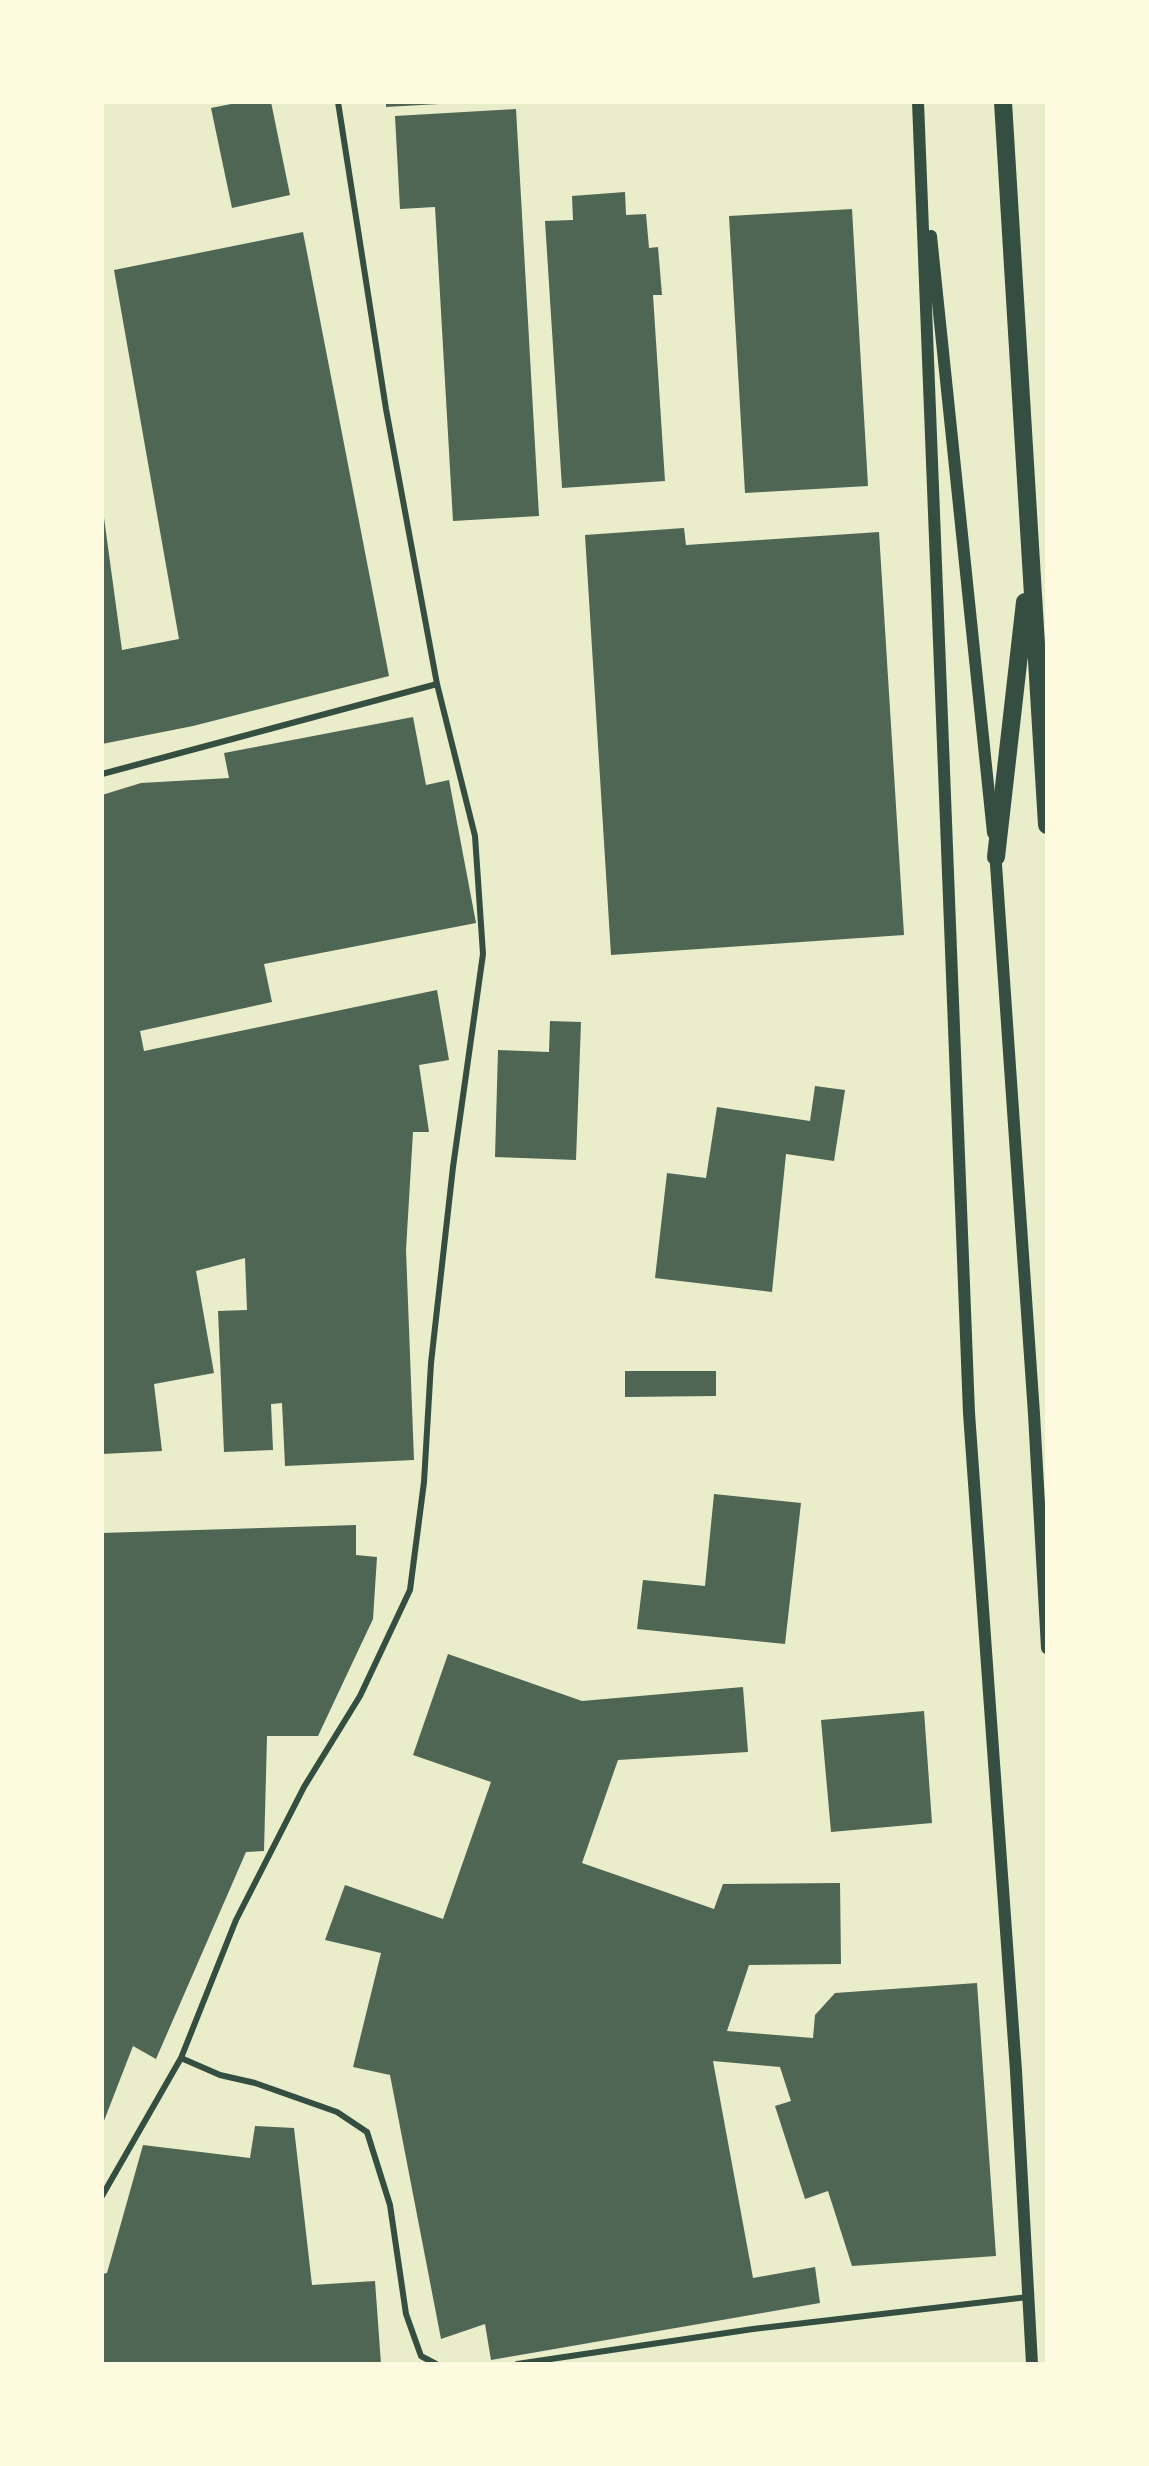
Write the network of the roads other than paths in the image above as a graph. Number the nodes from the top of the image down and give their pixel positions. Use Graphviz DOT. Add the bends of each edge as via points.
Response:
graph roads {
  1 [pos="338,102"];
  2 [pos="918,102"];
  3 [pos="1003,102"];
  4 [pos="919,117"];
  5 [pos="1030,552"];
  6 [pos="437,684"];
  7 [pos="102,774"];
  8 [pos="1047,825"];
  9 [pos="996,856"];
  10 [pos="1047,1648"];
  11 [pos="181,2058"];
  12 [pos="102,2196"];
  13 [pos="1028,2297"];
  14 [pos="436,2364"];
  15 [pos="517,2364"];
  16 [pos="1032,2364"];
  1 -- 6 [label="street" via="386,408"];
  2 -- 4 [label="main road"];
  3 -- 5 [label="highway"];
  4 -- 9 [label="main road"];
  4 -- 13 [label="main road" via="969,1413 1016,2071"];
  5 -- 8 [label="highway"];
  5 -- 9 [label="highway"];
  6 -- 7 [label="street"];
  6 -- 11 [label="street" via="475,836 483,954 441,1271 424,1482 410,1590 360,1696 304,1787 236,1920"];
  9 -- 10 [label="main road"];
  11 -- 12 [label="street"];
  11 -- 14 [label="street" via="337,2112 368,2132 390,2205 406,2314 421,2356"];
  13 -- 15 [label="street" via="753,2329"];
  13 -- 16 [label="main road"];
}
